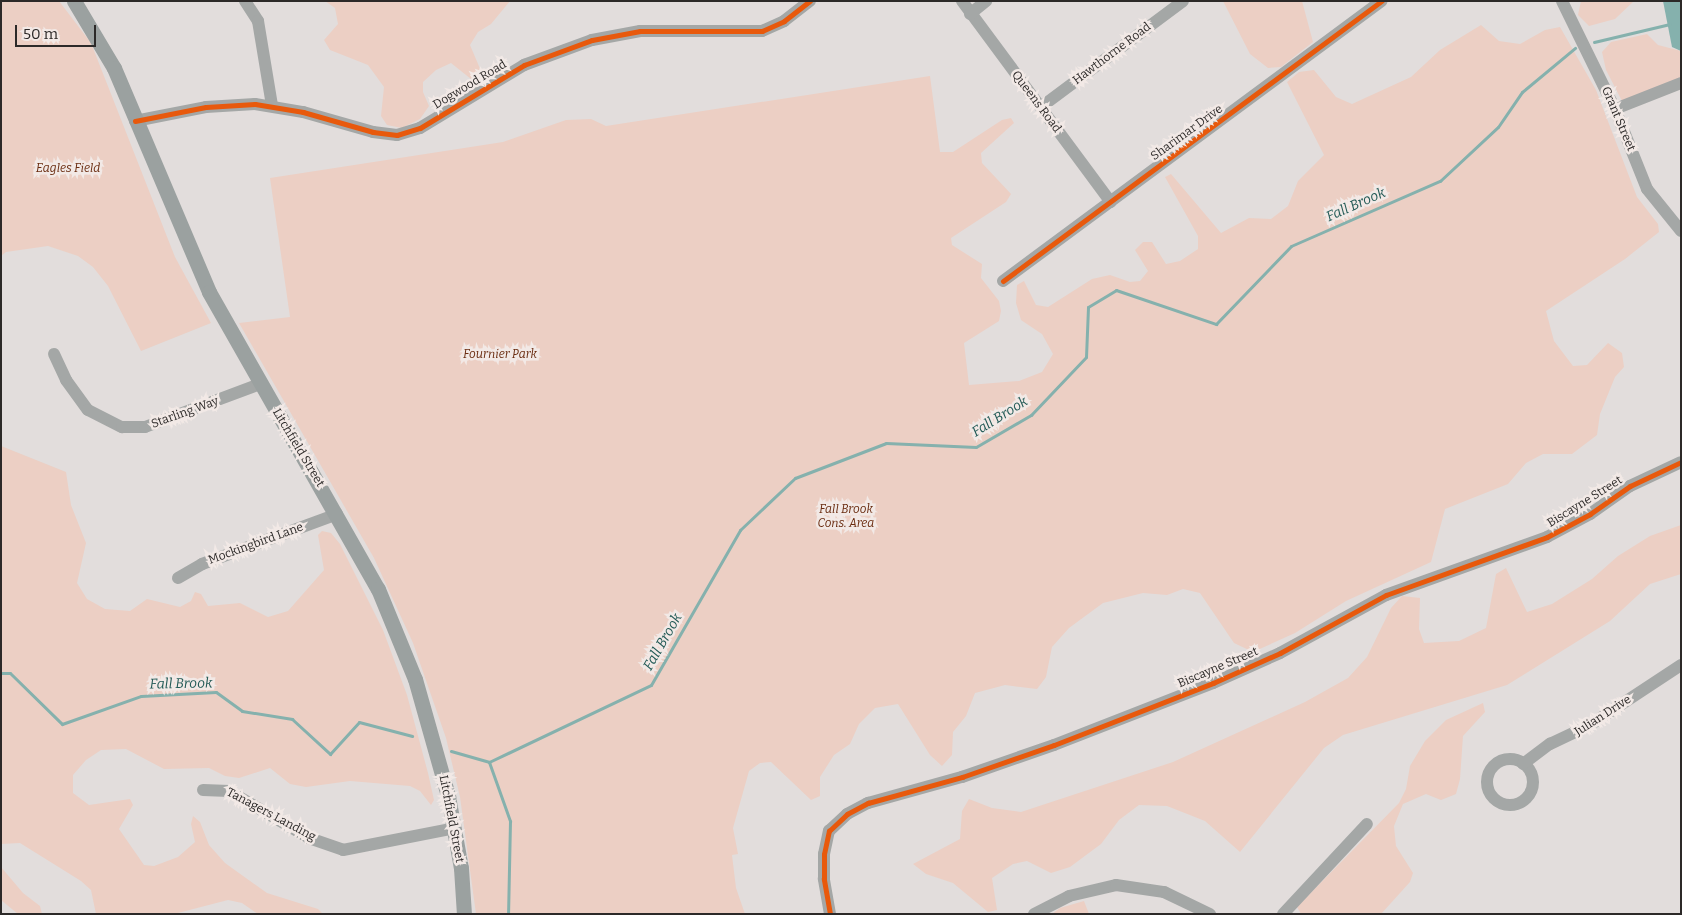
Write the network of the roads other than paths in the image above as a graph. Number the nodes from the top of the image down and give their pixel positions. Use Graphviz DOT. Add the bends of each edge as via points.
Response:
graph roads {
  1 [pos="74,1"];
  2 [pos="245,1"];
  3 [pos="810,1"];
  4 [pos="962,1"];
  5 [pos="986,1"];
  6 [pos="1183,1"];
  7 [pos="1382,1"];
  8 [pos="1562,1"];
  9 [pos="970,14"];
  10 [pos="1681,83"];
  11 [pos="272,106"];
  12 [pos="1041,107"];
  13 [pos="1615,109"];
  14 [pos="135,121"];
  15 [pos="1111,202"];
  16 [pos="1681,231"];
  17 [pos="1003,281"];
  18 [pos="54,354"];
  19 [pos="260,384"];
  20 [pos="1681,462"];
  21 [pos="337,514"];
  22 [pos="178,578"];
  23 [pos="1681,665"];
  24 [pos="1523,764"];
  25 [pos="203,790"];
  26 [pos="1367,824"];
  27 [pos="455,828"];
  28 [pos="464,914"];
  29 [pos="830,914"];
  30 [pos="1034,914"];
  31 [pos="1210,914"];
  32 [pos="1283,914"];
  1 -- 14 [label="main road, Litchfield Street" via="103,46"];
  2 -- 11 [label="street" via="258,21"];
  3 -- 11 [label="street, Dogwood Road" via="784,21 762,30 640,31 592,40 524,65 420,128 397,135 373,132"];
  4 -- 9 [label="street, Queens Road"];
  5 -- 9 [label="street"];
  6 -- 12 [label="street, Hawthorne Road"];
  7 -- 15 [label="street, Sharimar Drive"];
  8 -- 13 [label="street, Grant Street"];
  9 -- 12 [label="street, Queens Road"];
  10 -- 13 [label="street"];
  11 -- 14 [label="street, Dogwood Road" via="230,104"];
  12 -- 15 [label="street, Queens Road"];
  13 -- 16 [label="street, Grant Street" via="1647,189"];
  14 -- 19 [label="main road, Litchfield Street" via="209,292"];
  15 -- 17 [label="street, Sharimar Drive"];
  18 -- 19 [label="street, Starling Way" via="66,380 88,410 122,427 145,427"];
  19 -- 21 [label="main road, Litchfield Street"];
  20 -- 29 [label="street, Biscayne Street" via="1630,486 1590,514 1547,537 1386,595 1280,653 1213,683 1054,745 847,814 829,831 824,854"];
  21 -- 22 [label="street, Mockingbird Lane" via="202,564"];
  21 -- 27 [label="main road, Litchfield Street" via="374,581 407,656 436,749"];
  23 -- 24 [label="street, Julian Drive" via="1590,725 1550,744"];
  25 -- 27 [label="street, Tanagers Landing" via="229,790 309,838 343,850"];
  26 -- 32 [label="street"];
  27 -- 28 [label="main road, Litchfield Street"];
  30 -- 31 [label="street" via="1069,896 1116,885 1164,892"];
}
